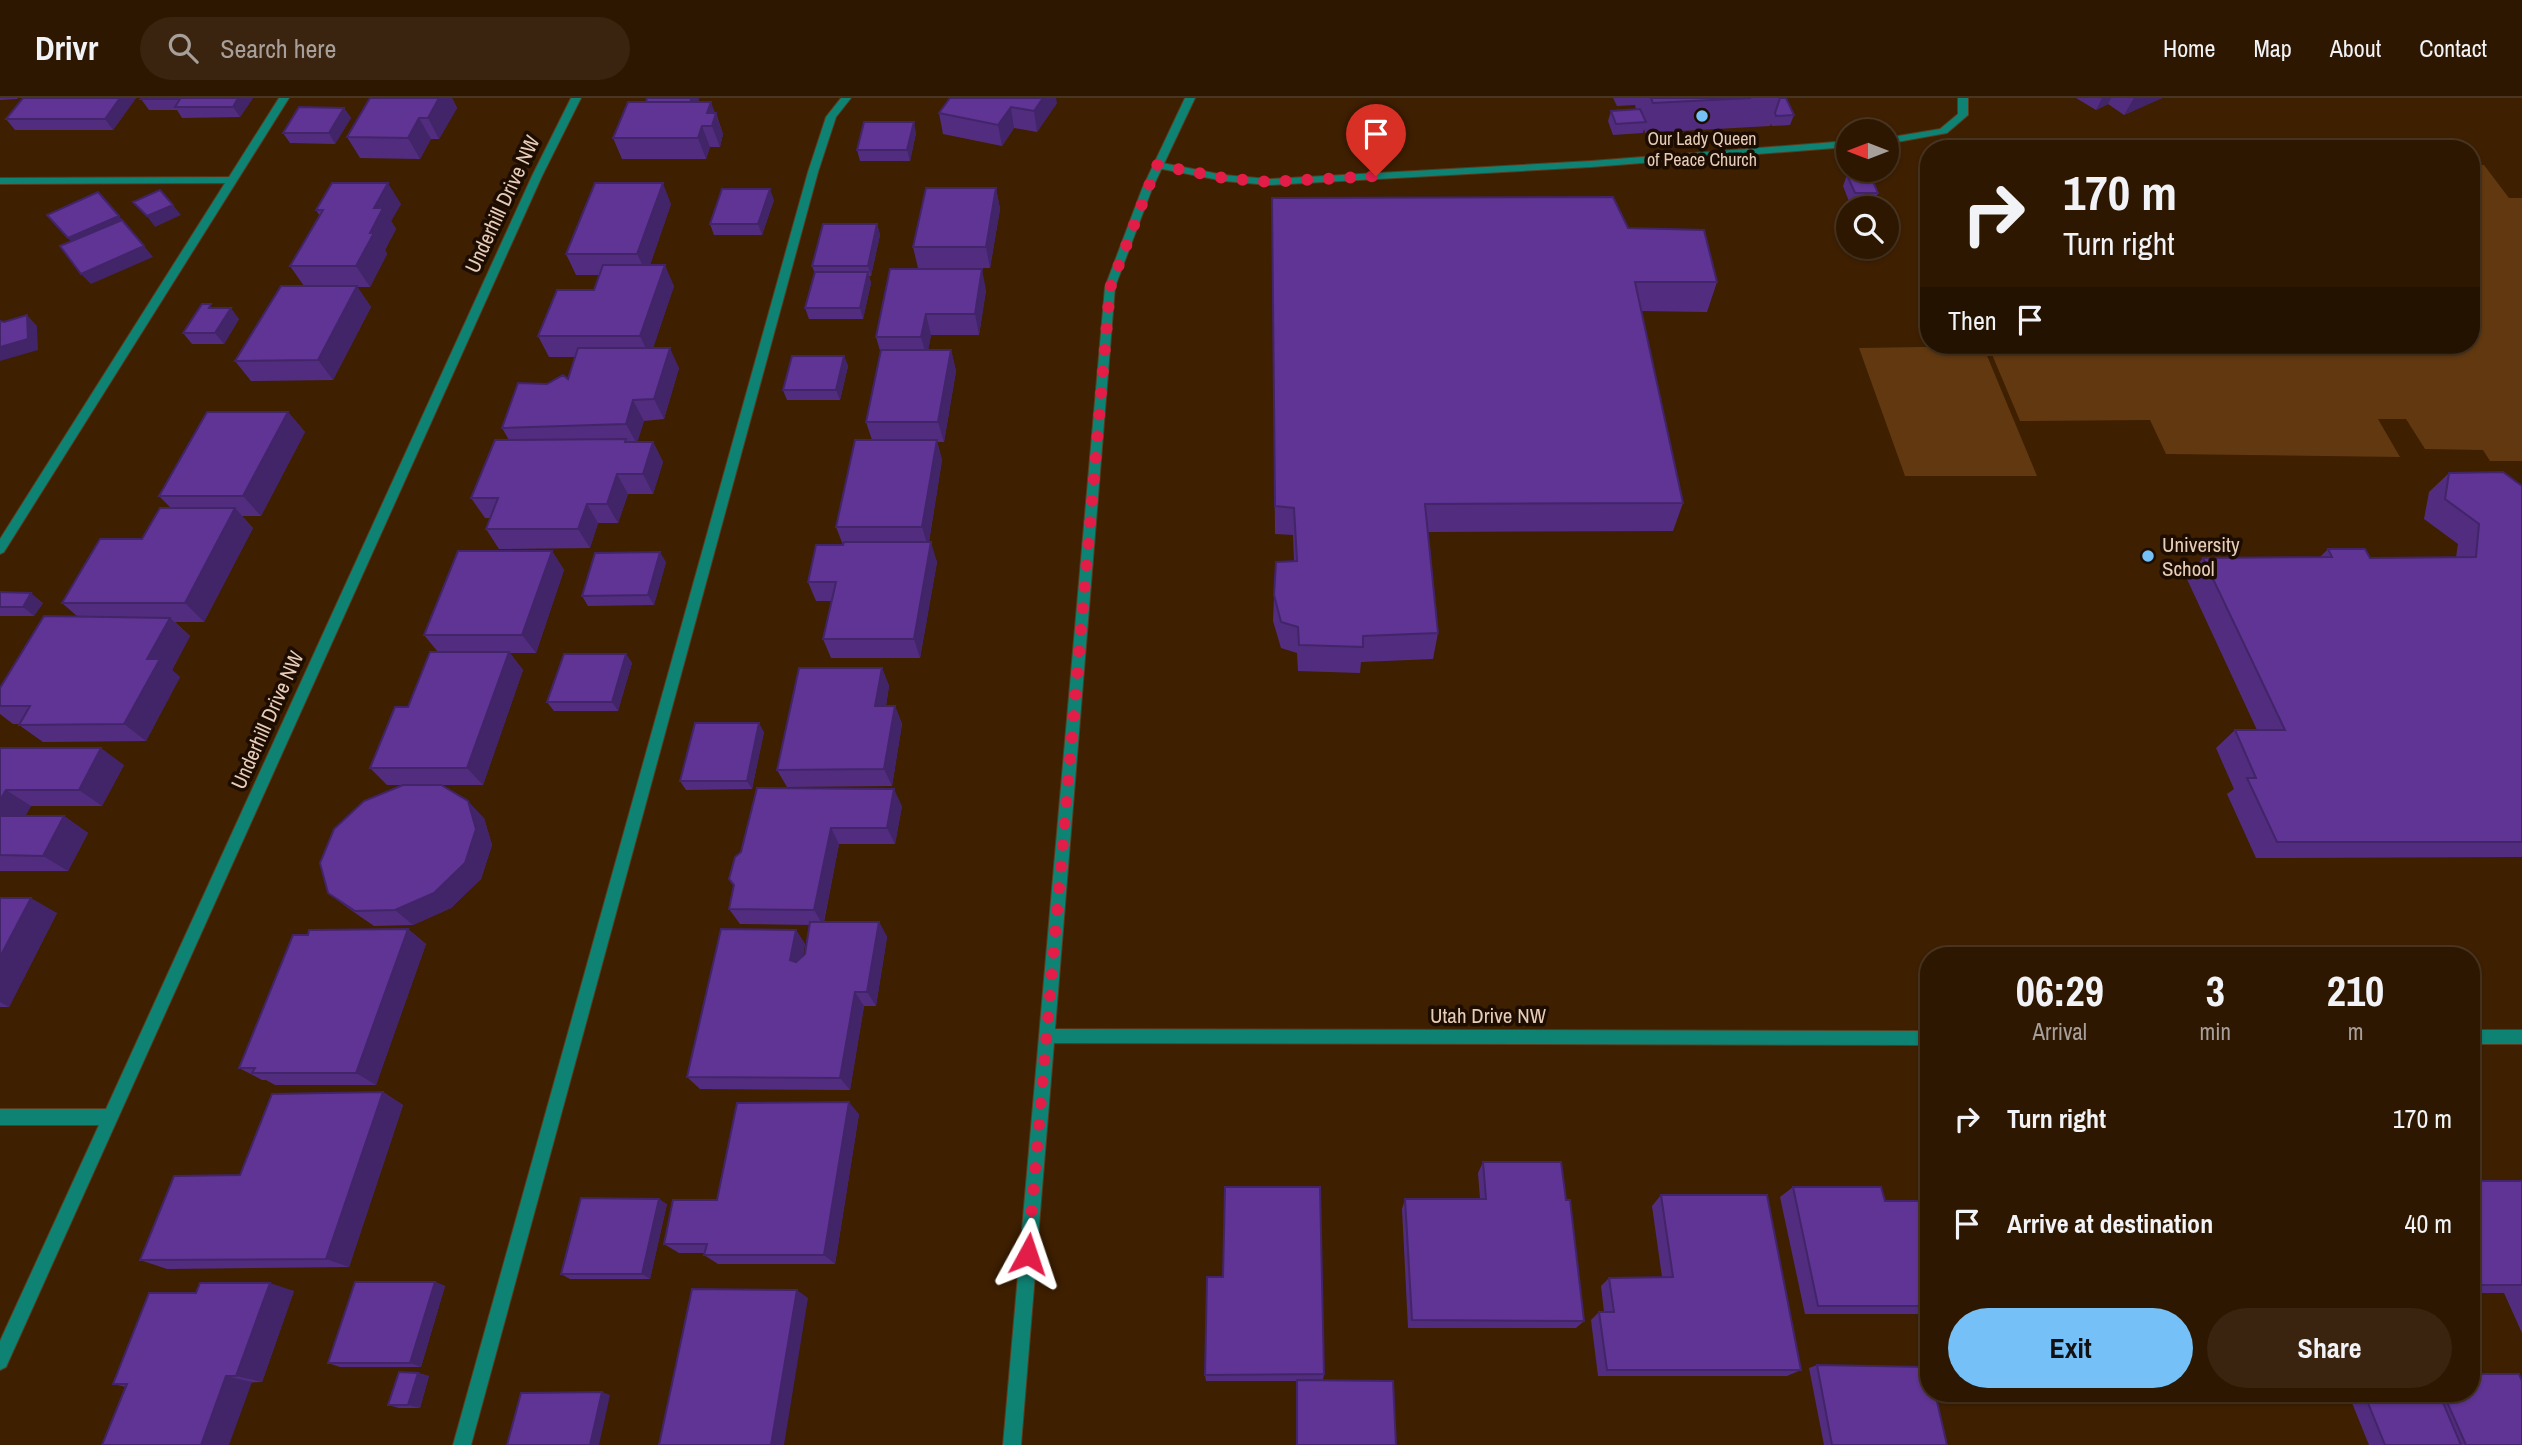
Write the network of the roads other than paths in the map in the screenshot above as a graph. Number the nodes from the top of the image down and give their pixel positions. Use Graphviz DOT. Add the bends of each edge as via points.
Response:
graph roads {
  1 [pos="285,98"];
  2 [pos="576,98"];
  3 [pos="846,98"];
  4 [pos="1190,98"];
  5 [pos="1963,98"];
  6 [pos="1899,139"];
  7 [pos="1836,145"];
  8 [pos="1157,165"];
  9 [pos="232,180"];
  10 [pos="0,181"];
  11 [pos="0,549"];
  12 [pos="1047,1036"];
  13 [pos="2480,1037"];
  14 [pos="2522,1037"];
  15 [pos="1920,1038"];
  16 [pos="0,1117"];
  17 [pos="110,1117"];
  18 [pos="0,1361"];
  19 [pos="462,1445"];
  20 [pos="1012,1445"];
  1 -- 9 [label="street"];
  2 -- 17 [label="street, Underhill Drive NW"];
  3 -- 19 [label="street" via="831,117 813,172"];
  4 -- 8 [label="street"];
  5 -- 6 [label="street" via="1963,115 1943,131"];
  7 -- 8 [label="street" via="1269,182"];
  8 -- 12 [label="street" via="1110,288"];
  9 -- 10 [label="street"];
  9 -- 11 [label="street"];
  12 -- 15 [label="street, Utah Drive NW"];
  12 -- 20 [label="street"];
  13 -- 14 [label="street"];
  16 -- 17 [label="street"];
  17 -- 18 [label="street, Underhill Drive NW"];
}
